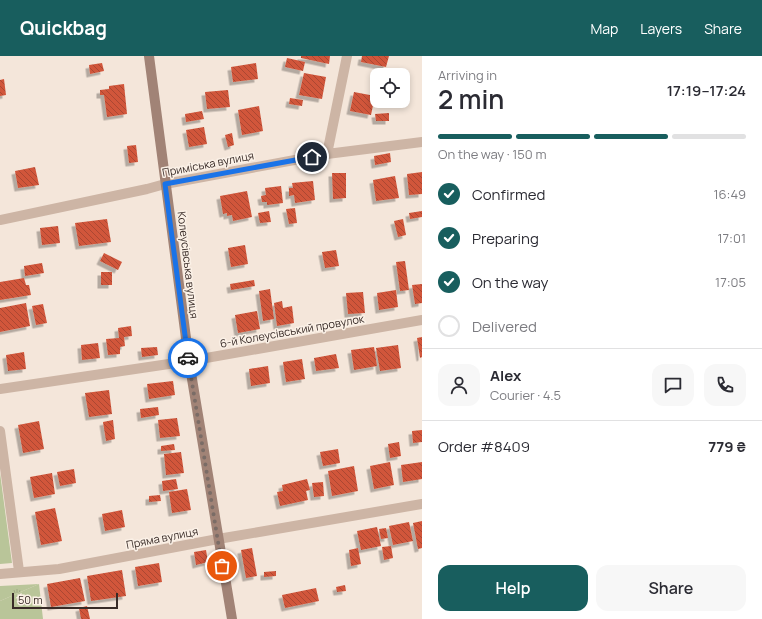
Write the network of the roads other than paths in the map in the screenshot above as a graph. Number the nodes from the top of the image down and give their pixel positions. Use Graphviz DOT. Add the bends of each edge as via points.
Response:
graph roads {
  1 [pos="149,56"];
  2 [pos="347,56"];
  3 [pos="422,142"];
  4 [pos="327,154"];
  5 [pos="165,184"];
  6 [pos="0,220"];
  7 [pos="422,320"];
  8 [pos="188,361"];
  9 [pos="0,389"];
  10 [pos="0,431"];
  11 [pos="422,504"];
  12 [pos="218,539"];
  13 [pos="18,571"];
  14 [pos="0,574"];
  15 [pos="232,619"];
  1 -- 5 [label="street, Колеусівська вулиця"];
  2 -- 4 [label="street"];
  3 -- 4 [label="street, Приміська вулиця"];
  4 -- 5 [label="street, Приміська вулиця"];
  5 -- 6 [label="street, Приміська вулиця" via="147,190"];
  5 -- 8 [label="street, Колеусівська вулиця"];
  7 -- 8 [label="street, 6-й Колеусівський провулок"];
  8 -- 9 [label="street, 6-й Колеусівський провулок"];
  8 -- 12 [label="street, Колеусівська вулиця"];
  10 -- 13 [label="street"];
  11 -- 12 [label="street, Пряма вулиця"];
  12 -- 13 [label="street, Пряма вулиця" via="59,569"];
  12 -- 15 [label="street, Колеусівська вулиця"];
  13 -- 14 [label="street, Пряма вулиця"];
}
